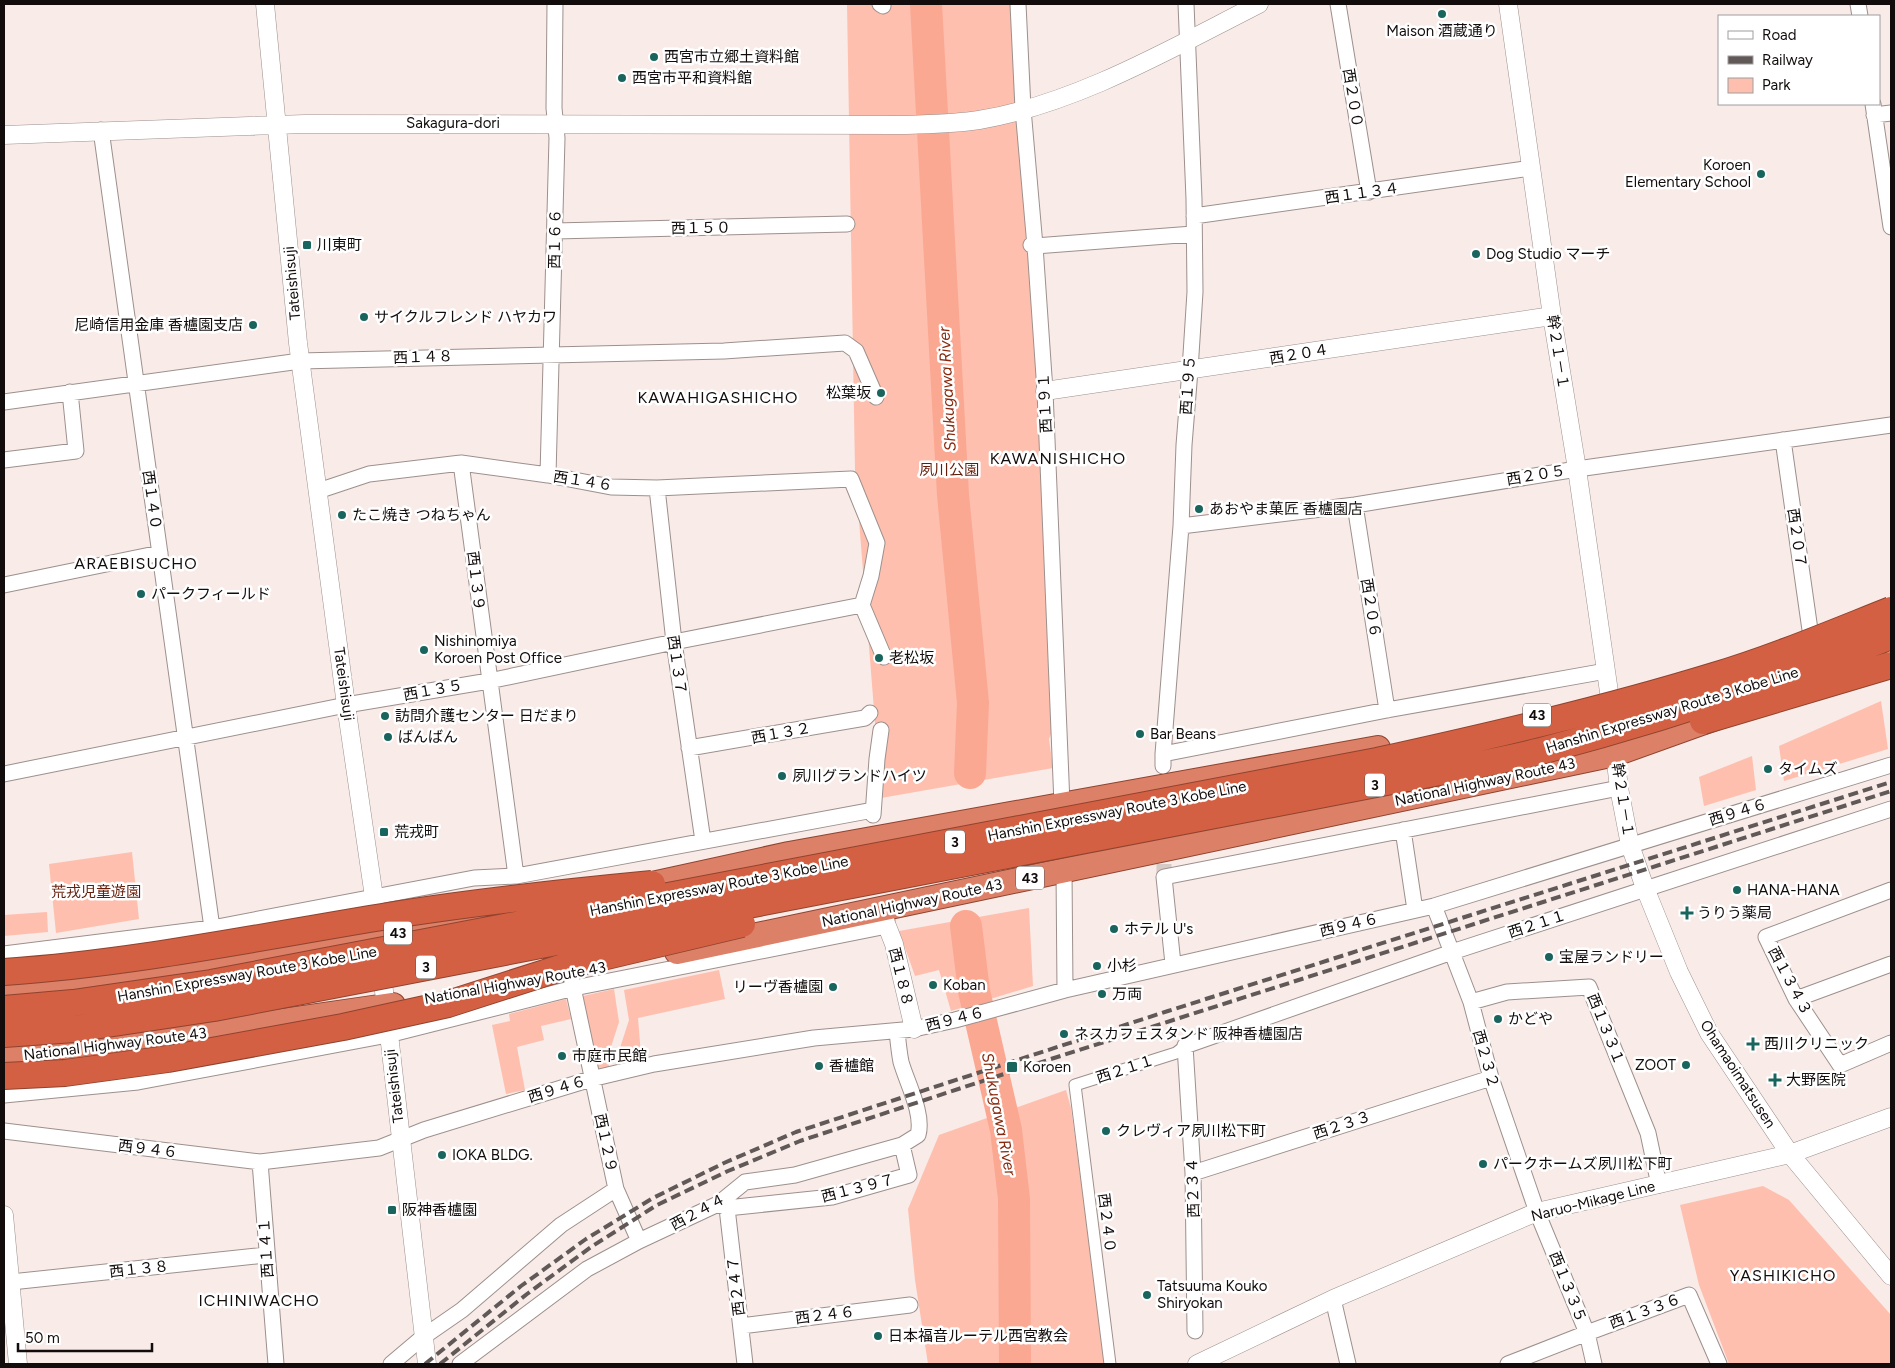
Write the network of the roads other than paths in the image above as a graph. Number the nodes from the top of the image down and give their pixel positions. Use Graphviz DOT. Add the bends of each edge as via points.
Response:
graph roads {
  1 [pos="265,4"];
  2 [pos="556,4"];
  3 [pos="1018,4"];
  4 [pos="1186,4"];
  5 [pos="1259,4"];
  6 [pos="1338,4"];
  7 [pos="1508,4"];
  8 [pos="1187,40"];
  9 [pos="1873,109"];
  10 [pos="1891,112"];
  11 [pos="1020,120"];
  12 [pos="555,123"];
  13 [pos="277,124"];
  14 [pos="101,130"];
  15 [pos="4,135"];
  16 [pos="1531,168"];
  17 [pos="1887,170"];
  18 [pos="1369,192"];
  19 [pos="1194,216"];
  20 [pos="848,224"];
  21 [pos="1891,227"];
  22 [pos="555,231"];
  23 [pos="1193,234"];
  24 [pos="1033,246"];
  25 [pos="1552,316"];
  26 [pos="552,354"];
  27 [pos="300,361"];
  28 [pos="1190,370"];
  29 [pos="136,383"];
  30 [pos="70,392"];
  31 [pos="1042,393"];
  32 [pos="876,397"];
  33 [pos="4,402"];
  34 [pos="1891,425"];
  35 [pos="1783,440"];
  36 [pos="4,460"];
  37 [pos="461,463"];
  38 [pos="1577,469"];
  39 [pos="548,475"];
  40 [pos="657,488"];
  41 [pos="318,491"];
  42 [pos="1355,505"];
  43 [pos="1182,526"];
  44 [pos="160,553"];
  45 [pos="4,585"];
  46 [pos="862,605"];
  47 [pos="1891,605"];
  48 [pos="1891,610"];
  49 [pos="1891,636"];
  50 [pos="1811,637"];
  51 [pos="674,642"];
  52 [pos="884,657"];
  53 [pos="1886,659"];
  54 [pos="1606,671"];
  55 [pos="489,681"];
  56 [pos="1610,699"];
  57 [pos="346,705"];
  58 [pos="1387,710"];
  59 [pos="870,713"];
  60 [pos="882,730"];
  61 [pos="186,737"];
  62 [pos="689,748"];
  63 [pos="1616,754"];
  64 [pos="1891,765"];
  65 [pos="4,774"];
  66 [pos="1381,783"];
  67 [pos="1619,788"];
  68 [pos="1062,804"];
  69 [pos="1891,809"];
  70 [pos="1403,830"];
  71 [pos="703,841"];
  72 [pos="1630,846"];
  73 [pos="832,865"];
  74 [pos="516,876"];
  75 [pos="846,887"];
  76 [pos="1066,888"];
  77 [pos="1645,888"];
  78 [pos="1891,890"];
  79 [pos="374,897"];
  80 [pos="557,905"];
  81 [pos="1434,906"];
  82 [pos="1415,910"];
  83 [pos="887,923"];
  84 [pos="212,928"];
  85 [pos="378,936"];
  86 [pos="1452,952"];
  87 [pos="4,954"];
  88 [pos="1173,964"];
  89 [pos="1891,964"];
  90 [pos="4,972"];
  91 [pos="572,981"];
  92 [pos="1065,990"];
  93 [pos="4,992"];
  94 [pos="1796,999"];
  95 [pos="1470,1002"];
  96 [pos="385,1006"];
  97 [pos="4,1009"];
  98 [pos="905,1030"];
  99 [pos="4,1034"];
  100 [pos="388,1035"];
  101 [pos="1891,1043"];
  102 [pos="1181,1049"];
  103 [pos="4,1058"];
  104 [pos="4,1076"];
  105 [pos="1491,1078"];
  106 [pos="591,1079"];
  107 [pos="1075,1085"];
  108 [pos="4,1095"];
  109 [pos="1891,1117"];
  110 [pos="4,1131"];
  111 [pos="400,1140"];
  112 [pos="902,1145"];
  113 [pos="1790,1154"];
  114 [pos="260,1162"];
  115 [pos="1193,1173"];
  116 [pos="1659,1185"];
  117 [pos="616,1189"];
  118 [pos="722,1206"];
  119 [pos="1537,1212"];
  120 [pos="4,1215"];
  121 [pos="639,1241"];
  122 [pos="266,1255"];
  123 [pos="1891,1276"];
  124 [pos="11,1282"];
  125 [pos="1333,1299"];
  126 [pos="8,1302"];
  127 [pos="910,1304"];
  128 [pos="741,1326"];
  129 [pos="1195,1331"];
  130 [pos="1587,1333"];
  131 [pos="424,1337"];
  132 [pos="18,1364"];
  133 [pos="276,1364"];
  134 [pos="391,1364"];
  135 [pos="427,1364"];
  136 [pos="460,1364"];
  137 [pos="745,1364"];
  138 [pos="1110,1364"];
  139 [pos="1197,1364"];
  140 [pos="1348,1364"];
  141 [pos="1508,1364"];
  142 [pos="1594,1364"];
  143 [pos="1719,1364"];
  1 -- 13 [label="street, Tateishisuji"];
  2 -- 12 [label="street, 西１６６"];
  3 -- 11 [label="street, 西１９１"];
  4 -- 8 [label="street, 西１９５"];
  5 -- 8 [label="street, Sakagura-dori"];
  6 -- 18 [label="street, 西２００"];
  7 -- 16 [label="street, 幹２１－１"];
  8 -- 11 [label="street, Sakagura-dori"];
  8 -- 19 [label="street, 西１９５"];
  9 -- 10 [label="street"];
  9 -- 17 [label="street"];
  11 -- 12 [label="street, Sakagura-dori" via="903,125"];
  11 -- 24 [label="street, 西１９１"];
  12 -- 13 [label="street, Sakagura-dori"];
  12 -- 22 [label="street, 西１６６"];
  13 -- 14 [label="street, Sakagura-dori"];
  13 -- 27 [label="street, Tateishisuji"];
  14 -- 15 [label="street, Sakagura-dori"];
  14 -- 29 [label="street, 西１４０"];
  16 -- 18 [label="street, 西１１３４"];
  16 -- 25 [label="street, 幹２１－１"];
  17 -- 21 [label="street"];
  18 -- 19 [label="street, 西１１３４"];
  19 -- 23 [label="street, 西１９５"];
  20 -- 22 [label="street, 西１５０"];
  22 -- 26 [label="street, 西１６６"];
  23 -- 24 [label="street"];
  23 -- 28 [label="street, 西１９５" via="1195,292"];
  24 -- 31 [label="street, 西１９１"];
  25 -- 28 [label="street, 西２０４"];
  25 -- 38 [label="street, 幹２１－１"];
  26 -- 27 [label="street, 西１４８"];
  26 -- 32 [label="street, 西１４８" via="724,351 845,343 856,351"];
  26 -- 39 [label="street, 西１６６"];
  27 -- 29 [label="street, 西１４８"];
  27 -- 41 [label="street, Tateishisuji"];
  28 -- 31 [label="street, 西２０４"];
  28 -- 43 [label="street, 西１９５"];
  29 -- 30 [label="street, 西１４８"];
  29 -- 44 [label="street, 西１４０"];
  30 -- 33 [label="street, 西１４８"];
  30 -- 36 [label="street" via="76,451"];
  31 -- 68 [label="street, 西１９１"];
  34 -- 35 [label="street, 西２０５"];
  35 -- 38 [label="street, 西２０５"];
  35 -- 50 [label="street, 西２０７"];
  37 -- 39 [label="street, 西１４６"];
  37 -- 41 [label="street, 西１４６" via="369,474"];
  37 -- 55 [label="street, 西１３９"];
  38 -- 42 [label="street, 西２０５"];
  38 -- 54 [label="street, 幹２１－１"];
  39 -- 40 [label="street, 西１４６" via="611,486"];
  40 -- 46 [label="street, 西１４６" via="851,479 877,543"];
  40 -- 51 [label="street, 西１３７"];
  41 -- 57 [label="street, Tateishisuji"];
  42 -- 43 [label="street, 西２０５"];
  42 -- 58 [label="street, 西２０６"];
  43 -- 58 [label="street, 西１９５" via="1163,760"];
  44 -- 45 [label="street"];
  44 -- 61 [label="street, 西１４０"];
  46 -- 51 [label="street, 西１３５"];
  46 -- 52 [label="street"];
  47 -- 50 [label="highway, 43"];
  48 -- 73 [label="highway, Hanshin Expressway Route 3 Kobe Line / 3, bridge" via="1716,676 1532,726 1377,761"];
  49 -- 66 [label="highway, Hanshin Expressway Route 3 Kobe Line / 3, bridge" via="1800,672 1628,727 1539,751"];
  50 -- 56 [label="highway, 43"];
  51 -- 55 [label="street, 西１３５"];
  51 -- 62 [label="street, 西１３７"];
  53 -- 63 [label="highway, National Highway Route 43 / 43"];
  53 -- 66 [label="highway, bridge" via="1686,726 1478,778"];
  54 -- 56 [label="street, 幹２１－１"];
  54 -- 58 [label="street"];
  55 -- 57 [label="street, 西１３５"];
  55 -- 74 [label="street, 西１３９"];
  56 -- 68 [label="highway, 43" via="1378,748"];
  57 -- 61 [label="street, 西１３５"];
  57 -- 79 [label="street, Tateishisuji"];
  59 -- 62 [label="street, 西１３２" via="865,718"];
  60 -- 71 [label="street" via="873,812"];
  61 -- 65 [label="street, 西１３５"];
  61 -- 84 [label="street, 西１４０"];
  62 -- 71 [label="street, 西１３７"];
  63 -- 67 [label="street, 幹２１－１"];
  63 -- 76 [label="highway, National Highway Route 43 / 43"];
  64 -- 72 [label="street, 西９４６"];
  66 -- 75 [label="highway, Hanshin Expressway Route 3 Kobe Line / 3, bridge"];
  67 -- 70 [label="street"];
  67 -- 72 [label="street, 幹２１－１"];
  68 -- 80 [label="highway, 43" via="789,854"];
  69 -- 77 [label="street, 西２１１"];
  70 -- 82 [label="street"];
  70 -- 88 [label="street" via="1164,877"];
  71 -- 74 [label="street"];
  72 -- 77 [label="street, Ohamaoimatsusen"];
  72 -- 81 [label="street, 西９４６"];
  73 -- 90 [label="highway, bridge" via="556,893 65,968"];
  73 -- 97 [label="highway, Hanshin Expressway Route 3 Kobe Line / 3, bridge" via="211,983 73,1003"];
  74 -- 79 [label="street" via="474,878"];
  75 -- 99 [label="highway, Hanshin Expressway Route 3 Kobe Line / 3, bridge" via="214,1008 74,1028"];
  75 -- 104 [label="highway, bridge" via="772,917 573,964 448,1004 259,1044 168,1059 65,1073"];
  76 -- 91 [label="highway, National Highway Route 43 / 43"];
  76 -- 92 [label="street"];
  77 -- 86 [label="street, 西２１１"];
  77 -- 113 [label="street, Ohamaoimatsusen" via="1709,1033"];
  78 -- 94 [label="street, 西１３４３" via="1766,937"];
  79 -- 84 [label="street"];
  79 -- 85 [label="street, Tateishisuji"];
  80 -- 85 [label="highway, 43"];
  80 -- 91 [label="street, 西１２９"];
  81 -- 82 [label="street, 西９４６"];
  81 -- 86 [label="street, 西２３２"];
  82 -- 88 [label="street, 西９４６"];
  83 -- 91 [label="street"];
  83 -- 98 [label="street, 西１８８" via="894,944"];
  84 -- 87 [label="street"];
  85 -- 93 [label="highway, 43" via="104,983"];
  85 -- 96 [label="street, Tateishisuji"];
  86 -- 95 [label="street, 西２３２"];
  86 -- 102 [label="street, 西２１１"];
  88 -- 92 [label="street, 西９４６"];
  89 -- 94 [label="street"];
  91 -- 96 [label="highway, National Highway Route 43 / 43"];
  91 -- 100 [label="street"];
  91 -- 106 [label="street, 西１２９"];
  92 -- 98 [label="street, 西９４６"];
  94 -- 101 [label="street, 西１３４３" via="1840,1065"];
  95 -- 105 [label="street, 西２３２"];
  95 -- 116 [label="street, 西１３３１" via="1507,992 1589,987 1648,1133"];
  96 -- 100 [label="street, Tateishisuji"];
  96 -- 103 [label="highway, National Highway Route 43 / 43"];
  98 -- 106 [label="street, 西９４６" via="814,1038 654,1064"];
  98 -- 112 [label="street, 西２４４" via="900,1059 920,1126 918,1135"];
  100 -- 108 [label="street" via="138,1082"];
  100 -- 111 [label="street, Tateishisuji"];
  102 -- 107 [label="street, 西２１１"];
  102 -- 115 [label="street, 西２３４"];
  105 -- 115 [label="street, 西２３３"];
  105 -- 119 [label="street, 西２３２"];
  106 -- 111 [label="street, 西９４６"];
  106 -- 117 [label="street, 西１２９"];
  107 -- 138 [label="street, 西２４０"];
  109 -- 113 [label="street, Naruo-Mikage Line"];
  110 -- 114 [label="street, 西９４６"];
  111 -- 114 [label="street, 西９４６" via="380,1148"];
  111 -- 131 [label="street, Tateishisuji"];
  112 -- 118 [label="street, 西２４４" via="795,1175 746,1182"];
  112 -- 118 [label="street, 西１３９７" via="908,1175 832,1197"];
  113 -- 116 [label="street, Naruo-Mikage Line"];
  113 -- 123 [label="street, Ohamaoimatsusen"];
  114 -- 122 [label="street, 西１４１"];
  115 -- 129 [label="street, 西２３４"];
  116 -- 119 [label="street, Naruo-Mikage Line"];
  117 -- 121 [label="street"];
  117 -- 131 [label="street, 西１２９" via="561,1225 462,1310"];
  118 -- 121 [label="street, 西２４４"];
  118 -- 128 [label="street, 西２４７"];
  119 -- 125 [label="street, Naruo-Mikage Line"];
  119 -- 130 [label="street, 西１３３５"];
  120 -- 124 [label="street"];
  121 -- 136 [label="street, 西２４４" via="587,1269"];
  122 -- 124 [label="street, 西１３８"];
  122 -- 133 [label="street, 西１４１"];
  124 -- 126 [label="street"];
  125 -- 139 [label="street, Naruo-Mikage Line"];
  125 -- 140 [label="street"];
  126 -- 132 [label="street"];
  127 -- 128 [label="street, 西２４６"];
  128 -- 137 [label="street, 西２４７"];
  130 -- 141 [label="street"];
  130 -- 142 [label="street, 西１３３５"];
  130 -- 143 [label="street, 西１３３６" via="1689,1295"];
  131 -- 134 [label="street, 西１２９"];
  131 -- 135 [label="street, Tateishisuji"];
}
